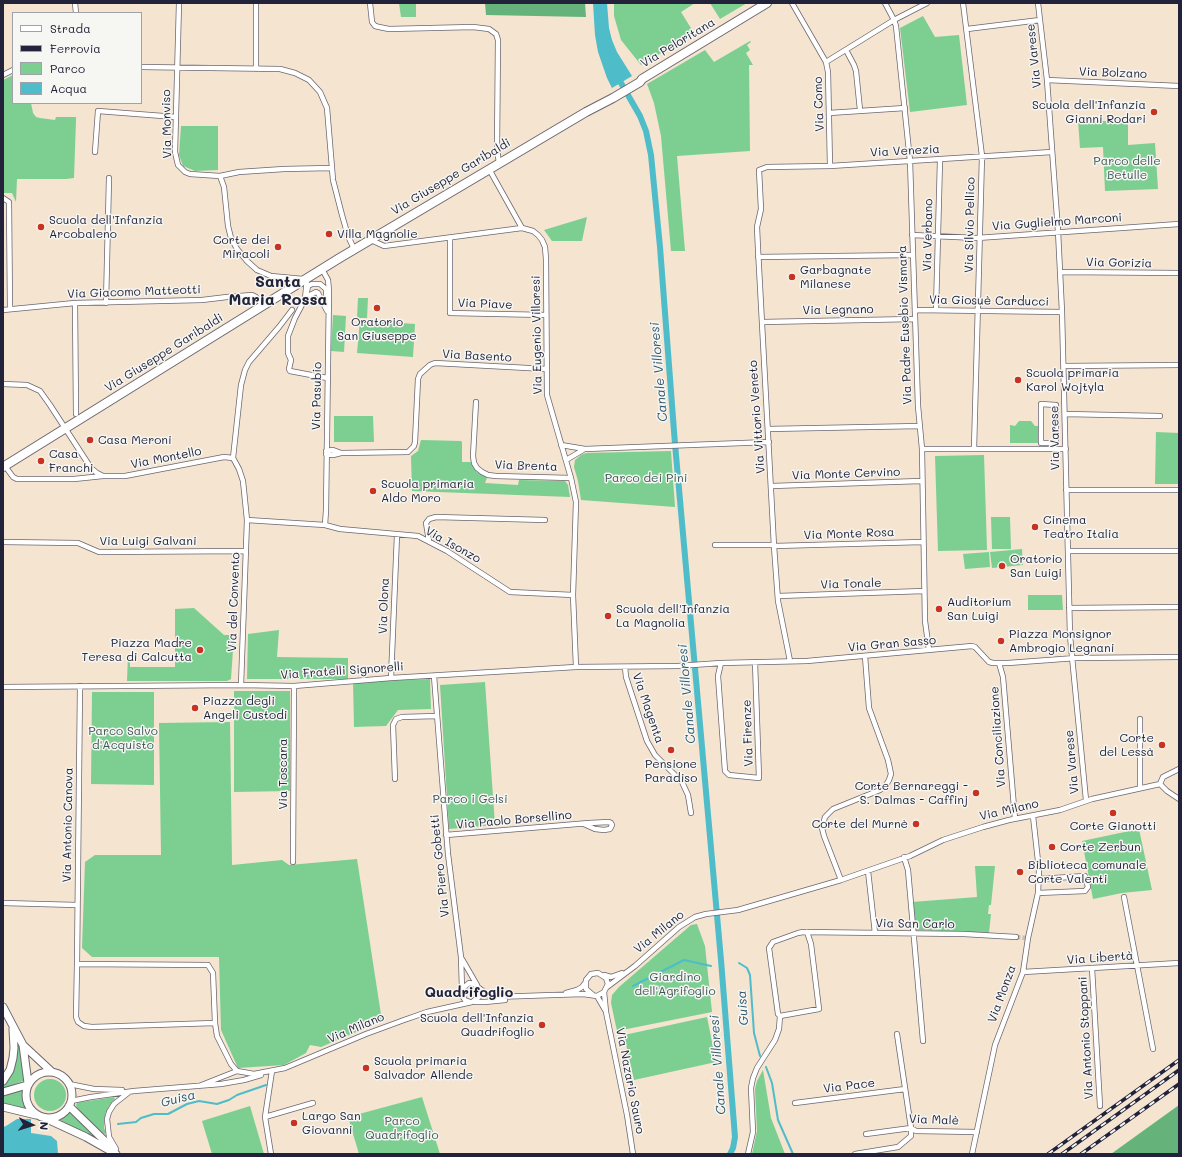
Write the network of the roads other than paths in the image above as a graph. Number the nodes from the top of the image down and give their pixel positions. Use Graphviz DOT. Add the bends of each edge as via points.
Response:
graph roads {
  1 [pos="179,3"];
  2 [pos="256,3"];
  3 [pos="370,3"];
  4 [pos="767,3"];
  5 [pos="792,3"];
  6 [pos="885,3"];
  7 [pos="927,3"];
  8 [pos="963,3"];
  9 [pos="1038,3"];
  10 [pos="894,20"];
  11 [pos="1040,20"];
  12 [pos="966,29"];
  13 [pos="846,50"];
  14 [pos="826,62"];
  15 [pos="142,67"];
  16 [pos="177,68"];
  17 [pos="256,69"];
  18 [pos="12,70"];
  19 [pos="3,75"];
  20 [pos="1047,80"];
  21 [pos="1179,86"];
  22 [pos="613,95"];
  23 [pos="905,108"];
  24 [pos="860,110"];
  25 [pos="829,113"];
  26 [pos="176,117"];
  27 [pos="95,152"];
  28 [pos="1052,152"];
  29 [pos="982,156"];
  30 [pos="940,160"];
  31 [pos="910,161"];
  32 [pos="499,163"];
  33 [pos="830,166"];
  34 [pos="332,168"];
  35 [pos="489,169"];
  36 [pos="759,170"];
  37 [pos="220,176"];
  38 [pos="109,178"];
  39 [pos="4,198"];
  40 [pos="1179,224"];
  41 [pos="522,228"];
  42 [pos="1058,231"];
  43 [pos="912,235"];
  44 [pos="939,236"];
  45 [pos="980,237"];
  46 [pos="450,238"];
  47 [pos="371,240"];
  48 [pos="354,249"];
  49 [pos="913,255"];
  50 [pos="758,257"];
  51 [pos="322,269"];
  52 [pos="1060,272"];
  53 [pos="1179,273"];
  54 [pos="306,278"];
  55 [pos="326,289"];
  56 [pos="75,303"];
  57 [pos="106,303"];
  58 [pos="262,306"];
  59 [pos="10,309"];
  60 [pos="3,310"];
  61 [pos="292,310"];
  62 [pos="915,310"];
  63 [pos="936,310"];
  64 [pos="978,311"];
  65 [pos="1062,312"];
  66 [pos="546,316"];
  67 [pos="915,319"];
  68 [pos="762,322"];
  69 [pos="1179,365"];
  70 [pos="1064,366"];
  71 [pos="546,369"];
  72 [pos="327,378"];
  73 [pos="3,384"];
  74 [pos="476,402"];
  75 [pos="76,414"];
  76 [pos="1065,414"];
  77 [pos="1160,416"];
  78 [pos="920,426"];
  79 [pos="65,429"];
  80 [pos="768,429"];
  81 [pos="769,442"];
  82 [pos="1056,443"];
  83 [pos="561,445"];
  84 [pos="585,449"];
  85 [pos="922,449"];
  86 [pos="974,449"];
  87 [pos="1066,449"];
  88 [pos="326,453"];
  89 [pos="233,458"];
  90 [pos="566,460"];
  91 [pos="4,467"];
  92 [pos="103,476"];
  93 [pos="571,478"];
  94 [pos="922,481"];
  95 [pos="772,486"];
  96 [pos="1066,490"];
  97 [pos="1179,490"];
  98 [pos="247,520"];
  99 [pos="545,520"];
  100 [pos="325,525"];
  101 [pos="397,534"];
  102 [pos="429,541"];
  103 [pos="3,542"];
  104 [pos="924,542"];
  105 [pos="715,545"];
  106 [pos="774,546"];
  107 [pos="246,551"];
  108 [pos="1068,551"];
  109 [pos="1179,551"];
  110 [pos="924,591"];
  111 [pos="573,595"];
  112 [pos="778,596"];
  113 [pos="1179,607"];
  114 [pos="1069,608"];
  115 [pos="929,650"];
  116 [pos="865,656"];
  117 [pos="1179,657"];
  118 [pos="1071,658"];
  119 [pos="790,661"];
  120 [pos="755,662"];
  121 [pos="721,663"];
  122 [pos="999,663"];
  123 [pos="1008,663"];
  124 [pos="681,666"];
  125 [pos="576,667"];
  126 [pos="624,668"];
  127 [pos="434,676"];
  128 [pos="1003,677"];
  129 [pos="391,678"];
  130 [pos="241,685"];
  131 [pos="80,686"];
  132 [pos="294,686"];
  133 [pos="3,687"];
  134 [pos="437,716"];
  135 [pos="1140,719"];
  136 [pos="1179,769"];
  137 [pos="395,779"];
  138 [pos="1160,784"];
  139 [pos="1140,788"];
  140 [pos="1179,799"];
  141 [pos="1086,800"];
  142 [pos="691,813"];
  143 [pos="1033,816"];
  144 [pos="1015,819"];
  145 [pos="584,824"];
  146 [pos="446,836"];
  147 [pos="904,857"];
  148 [pos="293,862"];
  149 [pos="868,871"];
  150 [pos="1039,879"];
  151 [pos="841,880"];
  152 [pos="1038,893"];
  153 [pos="1124,897"];
  154 [pos="3,903"];
  155 [pos="77,905"];
  156 [pos="807,932"];
  157 [pos="814,932"];
  158 [pos="875,933"];
  159 [pos="914,934"];
  160 [pos="1016,937"];
  161 [pos="811,944"];
  162 [pos="461,957"];
  163 [pos="1179,963"];
  164 [pos="77,964"];
  165 [pos="1137,965"];
  166 [pos="1092,968"];
  167 [pos="627,971"];
  168 [pos="1023,972"];
  169 [pos="604,975"];
  170 [pos="585,983"];
  171 [pos="478,987"];
  172 [pos="607,987"];
  173 [pos="462,989"];
  174 [pos="604,992"];
  175 [pos="558,995"];
  176 [pos="595,995"];
  177 [pos="516,997"];
  178 [pos="463,999"];
  179 [pos="472,1002"];
  180 [pos="454,1005"];
  181 [pos="3,1007"];
  182 [pos="606,1012"];
  183 [pos="780,1016"];
  184 [pos="215,1023"];
  185 [pos="12,1025"];
  186 [pos="897,1034"];
  187 [pos="923,1041"];
  188 [pos="23,1045"];
  189 [pos="1153,1049"];
  190 [pos="230,1064"];
  191 [pos="237,1071"];
  192 [pos="272,1071"];
  193 [pos="52,1072"];
  194 [pos="267,1072"];
  195 [pos="228,1075"];
  196 [pos="3,1081"];
  197 [pos="231,1083"];
  198 [pos="28,1084"];
  199 [pos="69,1084"];
  200 [pos="199,1086"];
  201 [pos="905,1089"];
  202 [pos="134,1091"];
  203 [pos="3,1092"];
  204 [pos="313,1103"];
  205 [pos="795,1103"];
  206 [pos="70,1104"];
  207 [pos="1100,1106"];
  208 [pos="3,1108"];
  209 [pos="37,1116"];
  210 [pos="265,1116"];
  211 [pos="47,1118"];
  212 [pos="912,1128"];
  213 [pos="977,1132"];
  214 [pos="866,1134"];
  215 [pos="118,1154"];
  216 [pos="271,1154"];
  217 [pos="633,1154"];
  218 [pos="748,1154"];
  219 [pos="854,1154"];
  220 [pos="972,1154"];
  1 -- 16 [label="street, Via Monviso"];
  2 -- 17 [label="street"];
  3 -- 32 [label="street" via="372,22 379,27 473,27 490,30 496,34"];
  4 -- 22 [label="main road, Via Peloritana"];
  5 -- 14 [label="street, Via Como"];
  6 -- 10 [label="street, Via Padre Eusebio Vismara"];
  7 -- 10 [label="street"];
  8 -- 12 [label="street, Via Silvio Pellico"];
  9 -- 11 [label="street, Via Varese"];
  10 -- 13 [label="street"];
  10 -- 23 [label="street, Via Padre Eusebio Vismara"];
  11 -- 12 [label="street"];
  11 -- 20 [label="street, Via Varese"];
  12 -- 29 [label="street, Via Silvio Pellico"];
  13 -- 14 [label="street"];
  13 -- 24 [label="street" via="856,71"];
  14 -- 25 [label="street, Via Como"];
  15 -- 16 [label="street"];
  16 -- 17 [label="street"];
  16 -- 26 [label="street, Via Monviso"];
  17 -- 34 [label="street" via="295,72 318,89 328,113"];
  18 -- 19 [label="street"];
  20 -- 21 [label="street, Via Bolzano"];
  20 -- 28 [label="street, Via Varese"];
  22 -- 32 [label="main road, Via Giuseppe Garibaldi"];
  23 -- 24 [label="street"];
  23 -- 31 [label="street, Via Padre Eusebio Vismara"];
  24 -- 25 [label="street"];
  25 -- 33 [label="street, Via Como"];
  26 -- 27 [label="street" via="98,111"];
  26 -- 37 [label="street, Via Monviso" via="175,152 178,165 190,174"];
  28 -- 29 [label="street, Via Venezia"];
  28 -- 42 [label="street, Via Varese"];
  29 -- 30 [label="street, Via Venezia"];
  29 -- 45 [label="street, Via Silvio Pellico"];
  30 -- 31 [label="street, Via Venezia"];
  30 -- 44 [label="street, Via Verbano"];
  31 -- 33 [label="street, Via Venezia"];
  31 -- 43 [label="street, Via Padre Eusebio Vismara"];
  32 -- 35 [label="main road, Via Giuseppe Garibaldi"];
  33 -- 36 [label="street, Via Venezia" via="767,167"];
  34 -- 37 [label="street" via="239,172"];
  34 -- 48 [label="street" via="340,209"];
  35 -- 41 [label="street"];
  35 -- 47 [label="main road, Via Giuseppe Garibaldi"];
  36 -- 50 [label="street, Via Vittorio Veneto"];
  37 -- 54 [label="street" via="225,190 229,233 243,256 257,270 267,275"];
  38 -- 57 [label="street"];
  39 -- 59 [label="street" via="9,202"];
  40 -- 42 [label="street, Via Guglielmo Marconi"];
  41 -- 46 [label="street"];
  41 -- 66 [label="street, Via Eugenio Villoresi" via="538,235 545,247"];
  42 -- 45 [label="street, Via Guglielmo Marconi"];
  42 -- 52 [label="street, Via Varese"];
  43 -- 44 [label="street, Via Guglielmo Marconi"];
  43 -- 49 [label="street, Via Padre Eusebio Vismara"];
  44 -- 45 [label="street, Via Guglielmo Marconi"];
  44 -- 63 [label="street, Via Verbano"];
  45 -- 64 [label="street, Via Silvio Pellico"];
  46 -- 47 [label="street" via="384,246"];
  46 -- 66 [label="street, Via Piave" via="450,313"];
  47 -- 48 [label="main road, Via Giuseppe Garibaldi"];
  48 -- 51 [label="main road, Via Giuseppe Garibaldi"];
  49 -- 50 [label="street"];
  49 -- 62 [label="street, Via Padre Eusebio Vismara"];
  50 -- 68 [label="street, Via Vittorio Veneto"];
  51 -- 54 [label="main road, Via Giuseppe Garibaldi"];
  51 -- 72 [label="street, Via Pasubio" via="328,280 329,291"];
  52 -- 53 [label="street, Via Gorizia"];
  52 -- 65 [label="street, Via Varese"];
  54 -- 58 [label="main road, Via Giuseppe Garibaldi"];
  54 -- 72 [label="street" via="304,301 289,334 289,369"];
  55 -- 55 [label="street" via="320,284 312,284 308,286 306,297 318,293 327,311"];
  56 -- 57 [label="street, Via Giacomo Matteotti"];
  56 -- 59 [label="street, Via Giacomo Matteotti"];
  56 -- 75 [label="street"];
  57 -- 58 [label="street, Via Giacomo Matteotti" via="252,296 256,297"];
  58 -- 79 [label="main road, Via Giuseppe Garibaldi"];
  59 -- 60 [label="street, Via Giacomo Matteotti"];
  61 -- 89 [label="street" via="245,370 240,385"];
  62 -- 63 [label="street, Via Giosuè Carducci"];
  62 -- 67 [label="street, Via Padre Eusebio Vismara"];
  63 -- 64 [label="street, Via Giosuè Carducci"];
  64 -- 65 [label="street, Via Giosuè Carducci"];
  64 -- 86 [label="street, Via Silvio Pellico"];
  65 -- 70 [label="street, Via Varese"];
  66 -- 71 [label="street, Via Eugenio Villoresi"];
  67 -- 68 [label="street, Via Legnano"];
  67 -- 78 [label="street, Via Padre Eusebio Vismara"];
  68 -- 80 [label="street, Via Vittorio Veneto"];
  69 -- 70 [label="street"];
  70 -- 76 [label="street, Via Varese"];
  71 -- 83 [label="street, Via Eugenio Villoresi" via="547,395"];
  71 -- 88 [label="street, Via Basento" via="430,365 418,379 415,442 408,452 333,455"];
  72 -- 88 [label="street, Via Pasubio"];
  73 -- 79 [label="street" via="26,385 37,389"];
  74 -- 93 [label="street, Via Brenta" via="473,456 474,463 482,472 496,476"];
  76 -- 77 [label="street"];
  76 -- 87 [label="street, Via Varese"];
  78 -- 80 [label="street"];
  78 -- 85 [label="street, Via Padre Eusebio Vismara"];
  79 -- 91 [label="main road, Via Giuseppe Garibaldi"];
  79 -- 92 [label="street" via="91,468"];
  80 -- 81 [label="street, Via Vittorio Veneto"];
  81 -- 84 [label="street"];
  81 -- 95 [label="street, Via Vittorio Veneto"];
  82 -- 82 [label="street" via="1056,405 1042,404 1041,443"];
  83 -- 84 [label="street"];
  83 -- 90 [label="street, Via Eugenio Villoresi"];
  84 -- 90 [label="street"];
  85 -- 86 [label="street"];
  85 -- 94 [label="street, Via Padre Eusebio Vismara"];
  86 -- 87 [label="street"];
  87 -- 96 [label="street, Via Varese"];
  88 -- 100 [label="street, Via Pasubio"];
  89 -- 92 [label="street, Via Montello" via="211,459 125,476"];
  89 -- 98 [label="street, Via del Convento" via="243,481"];
  90 -- 93 [label="street, Via Eugenio Villoresi"];
  91 -- 92 [label="street, Via Montello" via="18,479"];
  93 -- 111 [label="street, Via Eugenio Villoresi" via="576,502"];
  94 -- 95 [label="street, Via Monte Cervino"];
  94 -- 104 [label="street, Via Padre Eusebio Vismara"];
  95 -- 106 [label="street, Via Vittorio Veneto"];
  96 -- 97 [label="street"];
  96 -- 108 [label="street, Via Varese"];
  98 -- 100 [label="street, Via Isonzo"];
  98 -- 107 [label="street, Via del Convento"];
  99 -- 102 [label="street" via="432,517 426,523"];
  100 -- 101 [label="street, Via Isonzo" via="340,529"];
  101 -- 102 [label="street, Via Isonzo" via="418,536"];
  101 -- 129 [label="street, Via Olona"];
  102 -- 111 [label="street, Via Isonzo" via="468,563 510,592"];
  103 -- 107 [label="street, Via Luigi Galvani" via="78,543 98,552"];
  104 -- 106 [label="street, Via Monte Rosa"];
  104 -- 110 [label="street, Via Padre Eusebio Vismara"];
  105 -- 106 [label="street, Via Monte Rosa"];
  106 -- 112 [label="street, Via Vittorio Veneto"];
  107 -- 130 [label="street, Via del Convento"];
  108 -- 109 [label="street"];
  108 -- 114 [label="street, Via Varese"];
  110 -- 112 [label="street, Via Tonale"];
  110 -- 115 [label="street, Via Padre Eusebio Vismara"];
  111 -- 125 [label="street, Via Eugenio Villoresi"];
  112 -- 119 [label="street, Via Vittorio Veneto"];
  113 -- 114 [label="street"];
  114 -- 118 [label="street, Via Varese"];
  115 -- 116 [label="street, Via Gran Sasso"];
  115 -- 122 [label="street, Via Gran Sasso" via="973,646 989,662"];
  116 -- 119 [label="street, Via Gran Sasso" via="807,662"];
  116 -- 151 [label="street" via="871,714 891,774 886,785 880,790 833,809 825,816 822,828"];
  117 -- 118 [label="street, Via Gran Sasso"];
  118 -- 123 [label="street, Via Gran Sasso"];
  118 -- 141 [label="street, Via Varese"];
  119 -- 120 [label="street, Via Gran Sasso"];
  120 -- 121 [label="street, Via Gran Sasso"];
  120 -- 121 [label="street, Via Firenze" via="759,778 729,775 725,771 718,676"];
  121 -- 124 [label="street, Via Gran Sasso"];
  122 -- 123 [label="street, Via Gran Sasso"];
  122 -- 128 [label="street, Via Conciliazione"];
  123 -- 128 [label="street, Via Conciliazione"];
  124 -- 126 [label="street, Via Fratelli Signorelli"];
  125 -- 126 [label="street, Via Fratelli Signorelli"];
  125 -- 127 [label="street, Via Fratelli Signorelli"];
  126 -- 142 [label="street, Via Magenta" via="647,740 655,755 682,782 688,795"];
  127 -- 129 [label="street, Via Fratelli Signorelli"];
  127 -- 134 [label="street, Via Piero Gobetti"];
  128 -- 144 [label="street, Via Conciliazione"];
  129 -- 132 [label="street, Via Fratelli Signorelli"];
  130 -- 131 [label="street, Via Fratelli Signorelli"];
  130 -- 132 [label="street, Via Fratelli Signorelli"];
  131 -- 133 [label="street, Via Fratelli Signorelli"];
  131 -- 155 [label="street, Via Antonio Canova"];
  132 -- 148 [label="street, Via Toscana"];
  134 -- 137 [label="street" via="396,719 393,725"];
  134 -- 146 [label="street, Via Piero Gobetti"];
  135 -- 139 [label="street"];
  136 -- 138 [label="street" via="1163,777"];
  138 -- 139 [label="street, Via Milano"];
  138 -- 140 [label="street"];
  139 -- 141 [label="street, Via Milano"];
  141 -- 143 [label="street, Via Milano" via="1060,810"];
  143 -- 144 [label="street, Via Milano"];
  143 -- 150 [label="street, Via Monza"];
  144 -- 147 [label="street, Via Milano" via="964,833"];
  145 -- 145 [label="street, Via Paolo Borsellino" via="609,822 612,824 610,829 604,830"];
  145 -- 146 [label="street, Via Paolo Borsellino"];
  146 -- 162 [label="street, Via Piero Gobetti"];
  147 -- 149 [label="street, Via Milano"];
  147 -- 159 [label="street" via="908,870"];
  149 -- 151 [label="street, Via Milano"];
  149 -- 158 [label="street"];
  150 -- 152 [label="street, Via Monza"];
  150 -- 152 [label="street" via="1085,876 1088,887 1085,891"];
  151 -- 167 [label="street, Via Milano" via="732,912 695,917"];
  152 -- 168 [label="street, Via Monza" via="1027,938"];
  153 -- 165 [label="street"];
  154 -- 155 [label="street"];
  155 -- 164 [label="street, Via Antonio Canova"];
  156 -- 157 [label="street, Via San Carlo"];
  156 -- 161 [label="street"];
  156 -- 183 [label="street, Via San Carlo" via="798,932 774,942 769,948"];
  157 -- 158 [label="street, Via San Carlo"];
  157 -- 161 [label="street"];
  158 -- 159 [label="street, Via San Carlo"];
  159 -- 160 [label="street, Via San Carlo"];
  159 -- 187 [label="street"];
  161 -- 183 [label="street" via="819,1009"];
  162 -- 171 [label="street, Via Piero Gobetti"];
  162 -- 173 [label="street, Via Piero Gobetti"];
  163 -- 165 [label="street, Via Libertà"];
  164 -- 184 [label="street" via="208,965 213,974"];
  164 -- 184 [label="street, Via Antonio Canova" via="76,1017 84,1026"];
  165 -- 166 [label="street, Via Libertà"];
  165 -- 189 [label="street"];
  166 -- 168 [label="street, Via Libertà"];
  166 -- 207 [label="street, Via Antonio Stoppani"];
  167 -- 169 [label="street, Via Milano" via="611,976"];
  167 -- 172 [label="street, Via Milano"];
  168 -- 213 [label="street, Via Monza" via="995,1045"];
  169 -- 170 [label="street" via="591,974"];
  169 -- 172 [label="street"];
  170 -- 175 [label="street, Via Milano" via="577,990"];
  170 -- 176 [label="street" via="586,989"];
  171 -- 173 [label="street" via="469,984"];
  171 -- 177 [label="street, Via Milano" via="491,997"];
  171 -- 179 [label="street" via="479,997"];
  172 -- 174 [label="street"];
  173 -- 178 [label="street"];
  174 -- 176 [label="street"];
  174 -- 182 [label="street, Via Nazario Sauro"];
  175 -- 176 [label="street, Via Milano"];
  175 -- 177 [label="street, Via Milano"];
  176 -- 182 [label="street, Via Nazario Sauro"];
  177 -- 179 [label="street, Via Milano"];
  178 -- 179 [label="street"];
  178 -- 180 [label="street, Via Milano"];
  179 -- 180 [label="street, Via Milano"];
  180 -- 192 [label="street, Via Milano" via="409,1018 286,1068"];
  181 -- 185 [label="street"];
  182 -- 217 [label="street, Via Nazario Sauro"];
  183 -- 218 [label="street" via="776,1040 753,1078 753,1132"];
  184 -- 190 [label="street" via="217,1036"];
  185 -- 188 [label="street"];
  185 -- 196 [label="street" via="13,1058 10,1070"];
  186 -- 201 [label="street"];
  188 -- 193 [label="street"];
  188 -- 198 [label="street"];
  190 -- 191 [label="street"];
  190 -- 195 [label="street"];
  191 -- 194 [label="street, Via Milano" via="254,1074"];
  191 -- 195 [label="street, Via Milano"];
  191 -- 197 [label="street" via="236,1078"];
  192 -- 194 [label="street, Via Milano"];
  192 -- 210 [label="street"];
  193 -- 198 [label="street" via="38,1074"];
  193 -- 199 [label="street" via="60,1074"];
  194 -- 197 [label="street, Via Milano"];
  195 -- 200 [label="street, Via Milano"];
  197 -- 200 [label="street, Via Milano"];
  198 -- 203 [label="street"];
  198 -- 209 [label="street" via="26,1102"];
  199 -- 202 [label="street, Via Milano" via="94,1089"];
  199 -- 206 [label="street" via="72,1092"];
  200 -- 202 [label="street, Via Milano"];
  201 -- 205 [label="street, Via Pace"];
  201 -- 212 [label="street"];
  202 -- 206 [label="street, Via Milano" via="91,1097"];
  202 -- 215 [label="street" via="124,1095 114,1104 107,1119 110,1137"];
  204 -- 210 [label="street"];
  206 -- 211 [label="street" via="60,1116"];
  206 -- 215 [label="street"];
  208 -- 209 [label="street"];
  209 -- 211 [label="street"];
  210 -- 216 [label="street"];
  211 -- 215 [label="street"];
  212 -- 213 [label="street, Via Malè" via="916,1131"];
  212 -- 214 [label="street, Via Malè"];
  212 -- 219 [label="street" via="911,1136 900,1146"];
  213 -- 220 [label="street, Via Monza"];
}
